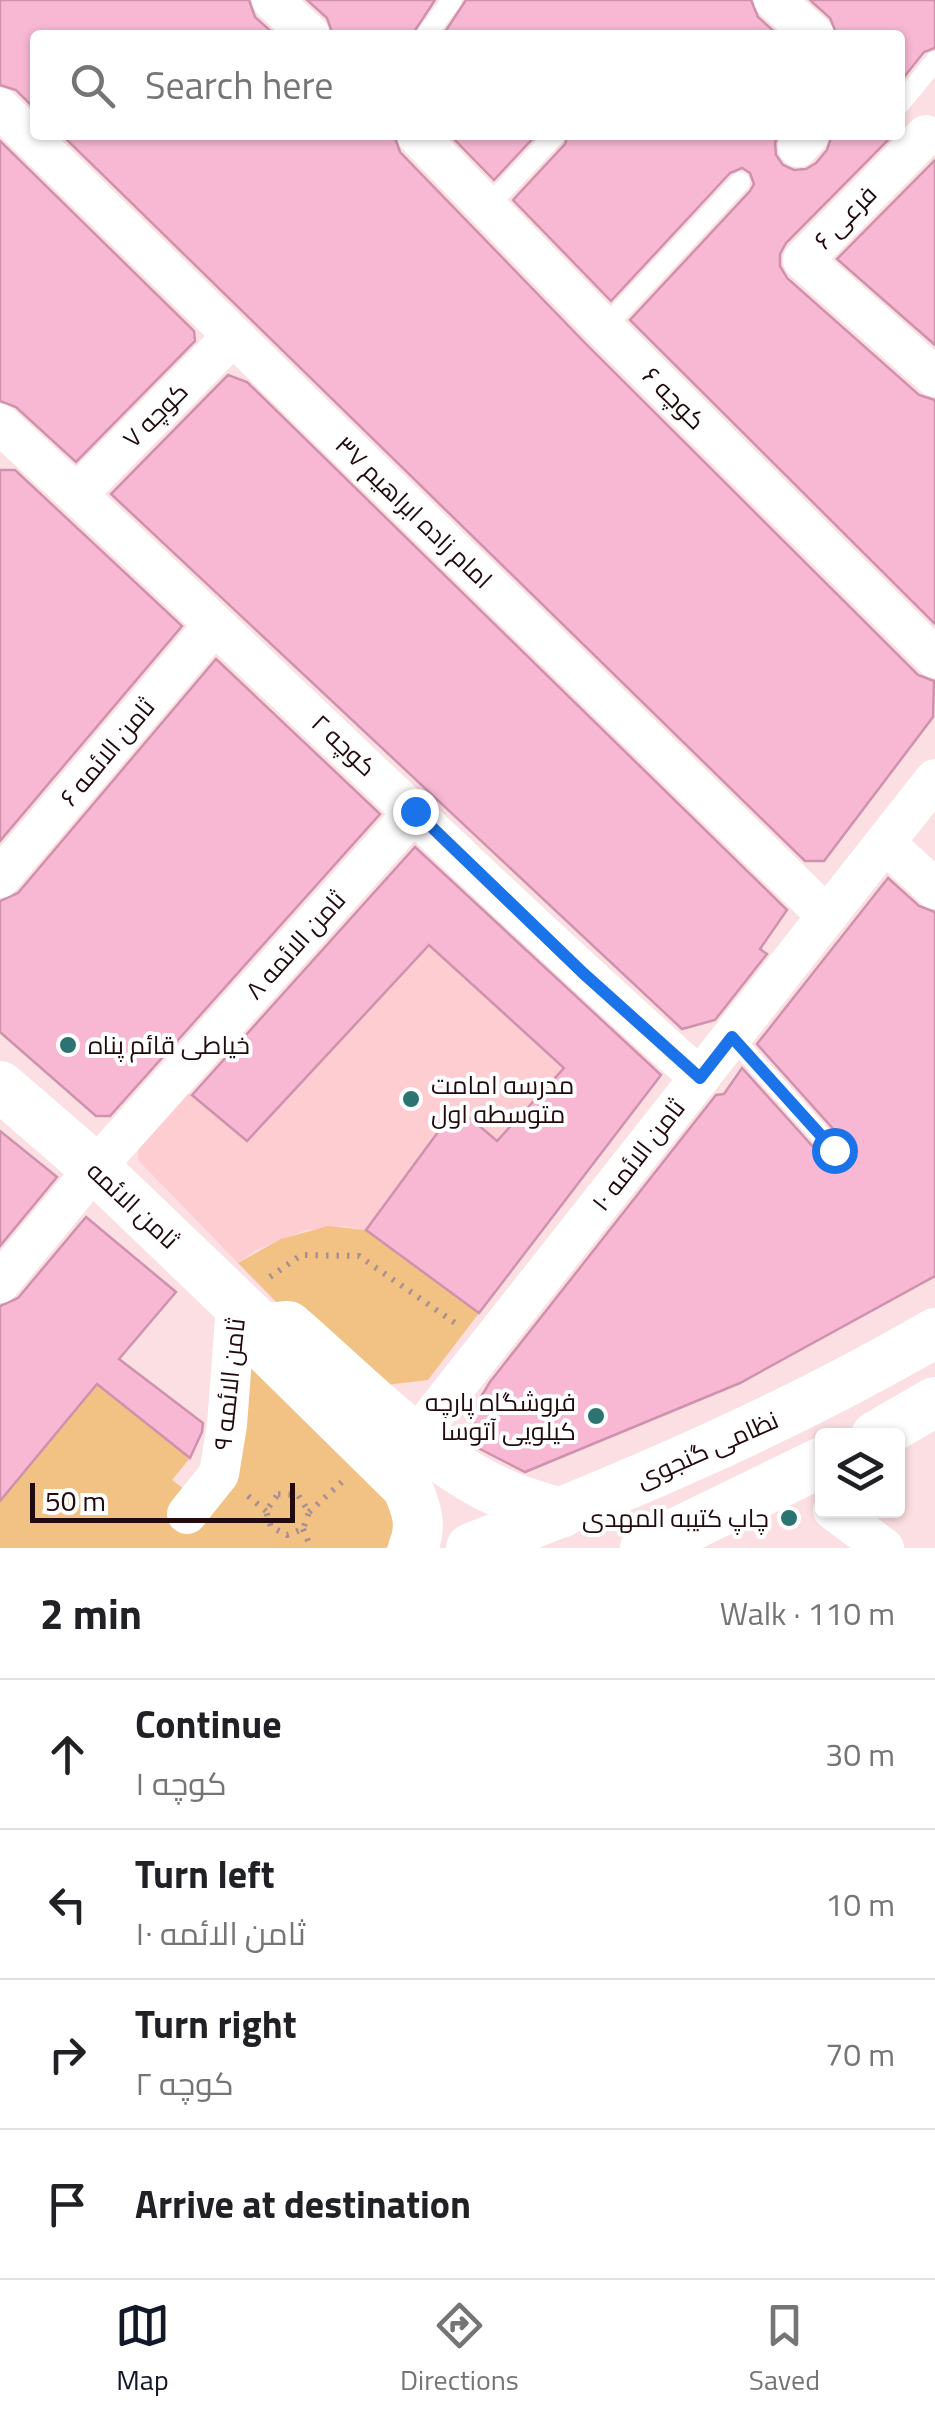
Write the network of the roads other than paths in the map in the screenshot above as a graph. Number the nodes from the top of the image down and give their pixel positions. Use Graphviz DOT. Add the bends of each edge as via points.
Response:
graph roads {
  1 [pos="272,0"];
  2 [pos="452,0"];
  3 [pos="774,0"];
  4 [pos="305,30"];
  5 [pos="430,30"];
  6 [pos="808,30"];
  7 [pos="935,61"];
  8 [pos="0,108"];
  9 [pos="915,122"];
  10 [pos="30,137"];
  11 [pos="33,140"];
  12 [pos="422,140"];
  13 [pos="550,140"];
  14 [pos="901,140"];
  15 [pos="740,182"];
  16 [pos="488,206"];
  17 [pos="604,328"];
  18 [pos="233,336"];
  19 [pos="935,376"];
  20 [pos="5,439"];
  21 [pos="76,494"];
  22 [pos="214,625"];
  23 [pos="935,658"];
  24 [pos="935,779"];
  25 [pos="415,811"];
  26 [pos="885,842"];
  27 [pos="0,878"];
  28 [pos="935,889"];
  29 [pos="827,916"];
  30 [pos="732,1037"];
  31 [pos="700,1078"];
  32 [pos="0,1086"];
  33 [pos="834,1150"];
  34 [pos="95,1168"];
  35 [pos="0,1284"];
  36 [pos="249,1316"];
  37 [pos="935,1333"];
  38 [pos="935,1402"];
  39 [pos="890,1428"];
  40 [pos="416,1437"];
  41 [pos="811,1481"];
  42 [pos="561,1513"];
  43 [pos="187,1514"];
  44 [pos="844,1518"];
  45 [pos="413,1548"];
  46 [pos="471,1548"];
  47 [pos="645,1548"];
  48 [pos="884,1548"];
  1 -- 4 [label="street"];
  2 -- 5 [label="lane"];
  3 -- 6 [label="street"];
  7 -- 9 [label="lane"];
  8 -- 10 [label="street, امام زاده ابراهیم ۳۷"];
  11 -- 18 [label="street, امام زاده ابراهیم ۳۷"];
  12 -- 16 [label="street, کوچه ۶"];
  13 -- 16 [label="lane"];
  14 -- 19 [label="street, فرعی ۶" via="804,260"];
  15 -- 17 [label="lane"];
  16 -- 17 [label="street, کوچه ۶"];
  17 -- 23 [label="street, کوچه ۶"];
  18 -- 21 [label="street, کوچه ۷"];
  18 -- 29 [label="street, امام زاده ابراهیم ۳۷"];
  20 -- 21 [label="street, کوچه ۲"];
  21 -- 22 [label="street, کوچه ۲"];
  22 -- 25 [label="street, کوچه ۲"];
  22 -- 27 [label="street, ثامن الائمه ۶"];
  24 -- 26 [label="street, ثامن الائمه ۱۰"];
  25 -- 31 [label="street, کوچه ۲"];
  25 -- 34 [label="street, ثامن الائمه ۸"];
  26 -- 28 [label="street"];
  26 -- 29 [label="street, ثامن الائمه ۱۰"];
  29 -- 30 [label="street, ثامن الائمه ۱۰"];
  30 -- 31 [label="street, ثامن الائمه ۱۰"];
  30 -- 33 [label="lane"];
  31 -- 40 [label="street, ثامن الائمه ۱۰"];
  32 -- 34 [label="street, ثامن الائمه"];
  34 -- 35 [label="street, ثامن الائمه ۸"];
  34 -- 36 [label="street, ثامن الائمه"];
  36 -- 40 [label="street" via="288,1326"];
  36 -- 43 [label="street, ثامن الائمه ۹" via="219,1474"];
  36 -- 45 [label="street" via="271,1353 406,1487 418,1511"];
  37 -- 42 [label="street, نظامی گنجوی" via="780,1417"];
  38 -- 39 [label="street"];
  40 -- 42 [label="street" via="478,1482"];
  41 -- 47 [label="street"];
  42 -- 46 [label="street, نظامی گنجوی"];
  44 -- 48 [label="street"];
}
